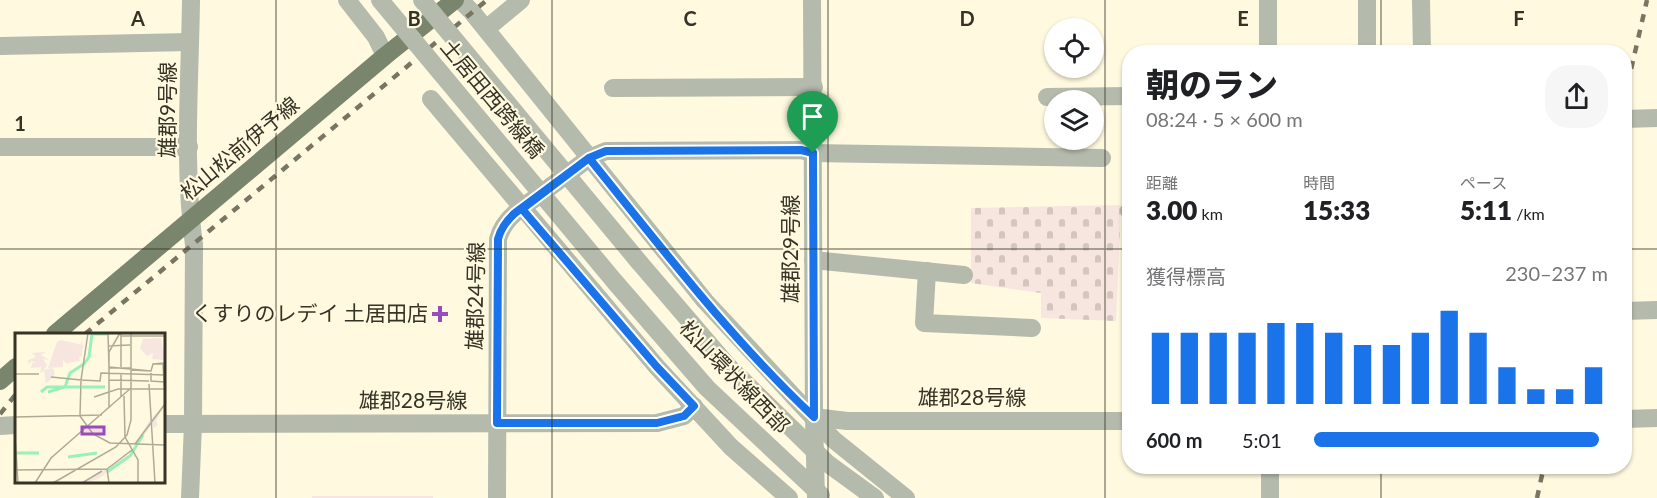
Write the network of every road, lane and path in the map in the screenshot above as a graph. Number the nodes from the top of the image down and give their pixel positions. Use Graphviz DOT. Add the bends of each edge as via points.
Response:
graph roads {
  1 [pos="191,0"];
  2 [pos="347,0"];
  3 [pos="380,0"];
  4 [pos="422,0"];
  5 [pos="455,0"];
  6 [pos="460,0"];
  7 [pos="521,0"];
  8 [pos="812,0"];
  9 [pos="1268,0"];
  10 [pos="1367,0"];
  11 [pos="1422,0"];
  12 [pos="486,29"];
  13 [pos="190,42"];
  14 [pos="1268,45"];
  15 [pos="1367,45"];
  16 [pos="1422,45"];
  17 [pos="0,46"];
  18 [pos="386,56"];
  19 [pos="623,82"];
  20 [pos="814,87"];
  21 [pos="1104,96"];
  22 [pos="1122,96"];
  23 [pos="432,99"];
  24 [pos="1657,118"];
  25 [pos="1632,120"];
  26 [pos="0,147"];
  27 [pos="189,147"];
  28 [pos="813,153"];
  29 [pos="589,158"];
  30 [pos="1102,158"];
  31 [pos="522,209"];
  32 [pos="191,220"];
  33 [pos="813,260"];
  34 [pos="639,262"];
  35 [pos="927,271"];
  36 [pos="964,275"];
  37 [pos="615,282"];
  38 [pos="1657,310"];
  39 [pos="1632,311"];
  40 [pos="1032,328"];
  41 [pos="56,333"];
  42 [pos="15,368"];
  43 [pos="0,381"];
  44 [pos="694,406"];
  45 [pos="814,417"];
  46 [pos="1657,418"];
  47 [pos="1632,419"];
  48 [pos="1122,421"];
  49 [pos="497,423"];
  50 [pos="165,424"];
  51 [pos="193,424"];
  52 [pos="15,425"];
  53 [pos="0,426"];
  54 [pos="815,452"];
  55 [pos="1270,474"];
  56 [pos="819,496"];
  57 [pos="190,498"];
  58 [pos="497,498"];
  59 [pos="789,498"];
  60 [pos="875,498"];
  61 [pos="906,498"];
  62 [pos="1270,498"];
  1 -- 13 [label="street, 雄郡9号線"];
  2 -- 18 [label="street"];
  3 -- 37 [label="street, 土居田西跨線橋, bridge"];
  4 -- 34 [label="street, 土居田西跨線橋, bridge"];
  5 -- 18 [label="main road, 松山松前伊予線"];
  6 -- 12 [label="street"];
  7 -- 12 [label="street"];
  8 -- 20 [label="street, 雄郡29号線"];
  9 -- 14 [label="street"];
  10 -- 15 [label="street"];
  11 -- 16 [label="street"];
  12 -- 29 [label="street"];
  13 -- 17 [label="street"];
  13 -- 27 [label="street, 雄郡9号線"];
  18 -- 32 [label="main road, 松山松前伊予線"];
  19 -- 20 [label="street"];
  20 -- 28 [label="street, 雄郡29号線"];
  21 -- 22 [label="street"];
  23 -- 31 [label="street"];
  24 -- 25 [label="street"];
  26 -- 27 [label="street"];
  27 -- 32 [label="street, 雄郡9号線"];
  28 -- 29 [label="street" via="606,151"];
  28 -- 30 [label="street"];
  28 -- 33 [label="street, 雄郡29号線"];
  29 -- 31 [label="street, 雄郡24号線"];
  29 -- 45 [label="street" via="705,301"];
  31 -- 44 [label="street"];
  31 -- 49 [label="street, 雄郡24号線" via="506,221 498,239"];
  32 -- 41 [label="main road, 松山松前伊予線"];
  32 -- 51 [label="street, 雄郡9号線"];
  33 -- 35 [label="street"];
  33 -- 45 [label="street, 雄郡29号線"];
  34 -- 54 [label="street, 松山環状線西部" via="729,367"];
  35 -- 36 [label="street"];
  35 -- 40 [label="street" via="924,323"];
  37 -- 56 [label="street, 松山環状線西部" via="707,388"];
  38 -- 39 [label="street"];
  42 -- 43 [label="main road"];
  44 -- 49 [label="street, 雄郡28号線" via="684,416 657,423"];
  44 -- 59 [label="street" via="731,447"];
  45 -- 48 [label="street, 雄郡28号線" via="874,421"];
  45 -- 54 [label="street, 雄郡29号線"];
  45 -- 61 [label="street" via="834,440"];
  46 -- 47 [label="street"];
  49 -- 51 [label="street, 雄郡28号線"];
  49 -- 58 [label="street, 雄郡24号線"];
  50 -- 51 [label="street, 雄郡28号線"];
  51 -- 57 [label="street, 雄郡9号線"];
  52 -- 53 [label="street"];
  54 -- 56 [label="street, 雄郡29号線"];
  54 -- 60 [label="street, 松山環状線西部"];
  55 -- 62 [label="street"];
}
